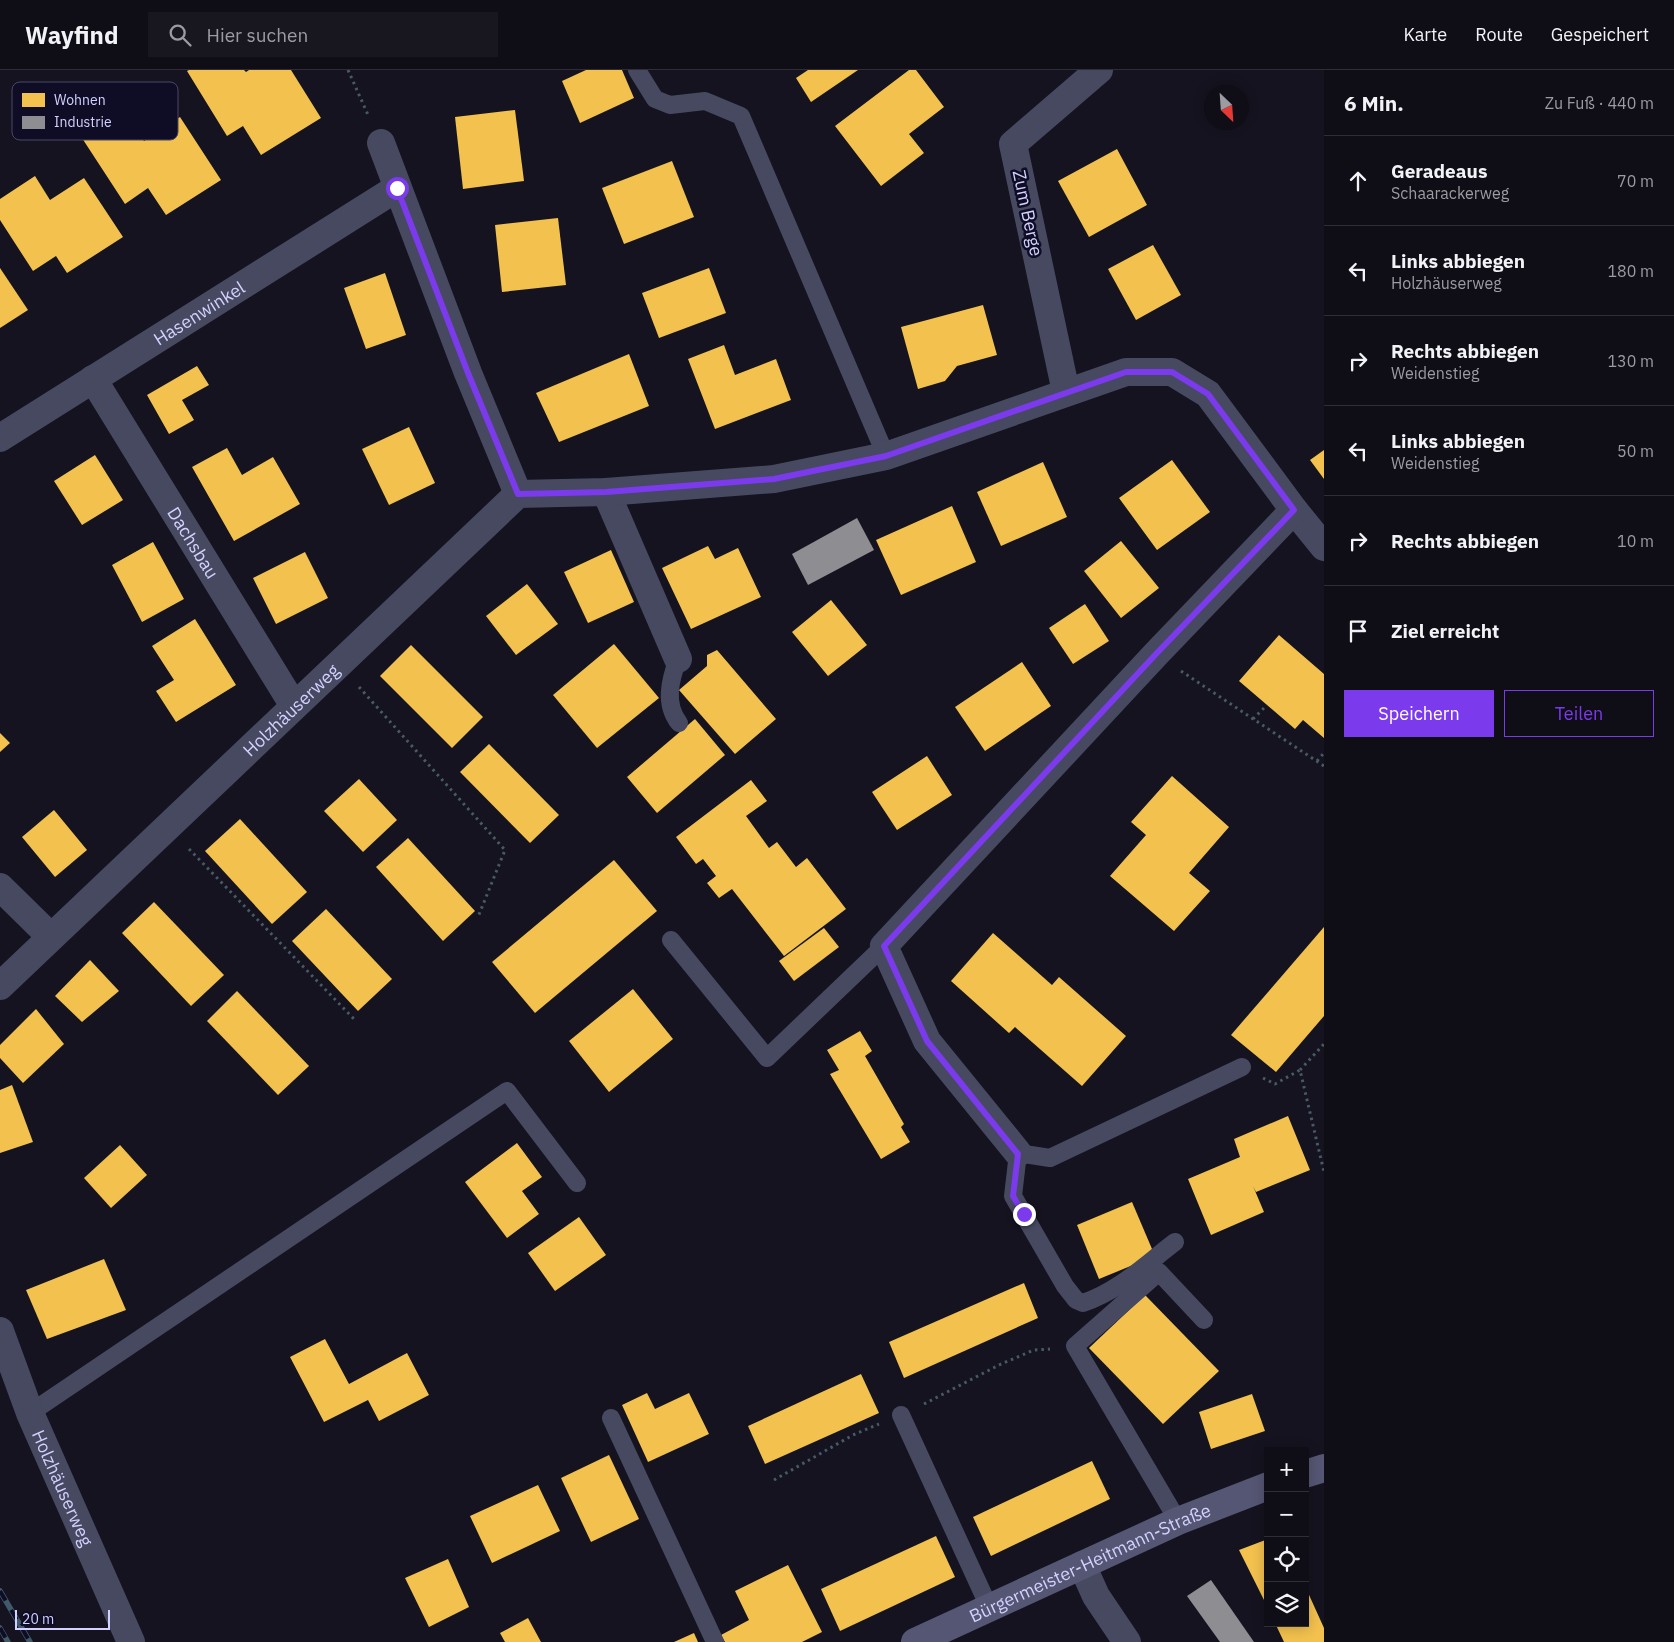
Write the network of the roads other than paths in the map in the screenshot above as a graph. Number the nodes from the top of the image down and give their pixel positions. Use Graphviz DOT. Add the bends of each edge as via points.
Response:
graph roads {
  1 [pos="637,70"];
  2 [pos="1099,70"];
  3 [pos="381,143"];
  4 [pos="397,188"];
  5 [pos="93,379"];
  6 [pos="1066,392"];
  7 [pos="0,438"];
  8 [pos="886,456"];
  9 [pos="606,492"];
  10 [pos="518,494"];
  11 [pos="1294,510"];
  12 [pos="1324,547"];
  13 [pos="678,659"];
  14 [pos="294,706"];
  15 [pos="679,723"];
  16 [pos="0,887"];
  17 [pos="51,937"];
  18 [pos="671,940"];
  19 [pos="884,946"];
  20 [pos="0,986"];
  21 [pos="1242,1067"];
  22 [pos="1018,1154"];
  23 [pos="577,1183"];
  24 [pos="1175,1242"];
  25 [pos="1204,1320"];
  26 [pos="0,1330"];
  27 [pos="30,1413"];
  28 [pos="901,1415"];
  29 [pos="611,1418"];
  30 [pos="1324,1468"];
  31 [pos="1309,1473"];
  32 [pos="1264,1488"];
  33 [pos="1178,1521"];
  34 [pos="1082,1565"];
  35 [pos="989,1607"];
  36 [pos="131,1642"];
  37 [pos="715,1642"];
  38 [pos="915,1642"];
  39 [pos="1127,1642"];
  1 -- 8 [label="lane" via="655,99 670,106 705,101 741,116"];
  2 -- 6 [label="street, Zum Berge" via="1013,144"];
  3 -- 4 [label="street"];
  4 -- 5 [label="street, Hasenwinkel"];
  4 -- 10 [label="street"];
  5 -- 7 [label="street, Hasenwinkel"];
  5 -- 14 [label="street, Dachsbau"];
  6 -- 8 [label="street"];
  6 -- 11 [label="street" via="1126,372 1172,372 1208,394"];
  8 -- 9 [label="street" via="774,479"];
  9 -- 10 [label="street"];
  9 -- 13 [label="street"];
  10 -- 14 [label="street, Holzhäuserweg"];
  11 -- 12 [label="street"];
  11 -- 19 [label="street"];
  13 -- 15 [label="lane" via="671,678 670,696 672,715"];
  14 -- 17 [label="street, Holzhäuserweg"];
  16 -- 17 [label="street"];
  17 -- 20 [label="street, Holzhäuserweg"];
  18 -- 19 [label="lane" via="767,1058"];
  19 -- 22 [label="street" via="927,1041"];
  21 -- 22 [label="lane" via="1050,1158"];
  22 -- 24 [label="lane" via="1013,1196 1076,1300 1084,1303 1098,1298"];
  23 -- 27 [label="lane" via="507,1091"];
  25 -- 33 [label="lane" via="1159,1272 1075,1346"];
  26 -- 27 [label="street, Holzhäuserweg"];
  27 -- 36 [label="street, Holzhäuserweg"];
  28 -- 35 [label="lane"];
  29 -- 37 [label="lane"];
  30 -- 31 [label="main road"];
  32 -- 33 [label="main road, Bürgermeister-Heitmann-Straße"];
  33 -- 34 [label="main road, Bürgermeister-Heitmann-Straße"];
  34 -- 35 [label="main road, Bürgermeister-Heitmann-Straße"];
  34 -- 39 [label="street" via="1096,1596"];
  35 -- 38 [label="main road, Bürgermeister-Heitmann-Straße"];
}
